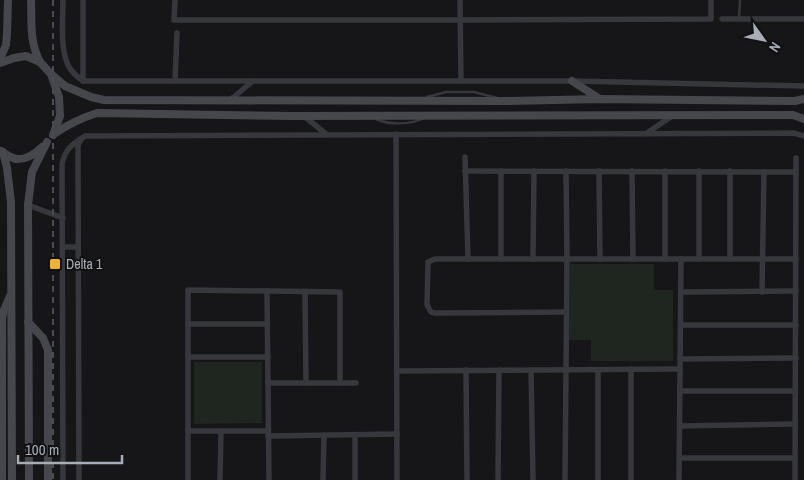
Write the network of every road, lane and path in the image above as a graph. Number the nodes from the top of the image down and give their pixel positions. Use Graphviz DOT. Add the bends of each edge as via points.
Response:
graph roads {
  1 [pos="8,0"];
  2 [pos="31,0"];
  3 [pos="63,0"];
  4 [pos="83,0"];
  5 [pos="174,0"];
  6 [pos="460,0"];
  7 [pos="711,0"];
  8 [pos="740,0"];
  9 [pos="722,19"];
  10 [pos="739,19"];
  11 [pos="804,19"];
  12 [pos="460,20"];
  13 [pos="177,32"];
  14 [pos="0,59"];
  15 [pos="40,62"];
  16 [pos="0,63"];
  17 [pos="51,74"];
  18 [pos="83,81"];
  19 [pos="175,81"];
  20 [pos="253,81"];
  21 [pos="460,81"];
  22 [pos="572,81"];
  23 [pos="804,86"];
  24 [pos="600,99"];
  25 [pos="804,99"];
  26 [pos="230,100"];
  27 [pos="304,116"];
  28 [pos="672,116"];
  29 [pos="804,119"];
  30 [pos="647,133"];
  31 [pos="54,134"];
  32 [pos="326,134"];
  33 [pos="396,134"];
  34 [pos="804,136"];
  35 [pos="82,138"];
  36 [pos="47,142"];
  37 [pos="1,151"];
  38 [pos="465,157"];
  39 [pos="796,158"];
  40 [pos="465,171"];
  41 [pos="501,171"];
  42 [pos="534,171"];
  43 [pos="566,171"];
  44 [pos="599,171"];
  45 [pos="632,171"];
  46 [pos="666,171"];
  47 [pos="699,171"];
  48 [pos="730,172"];
  49 [pos="764,172"];
  50 [pos="796,172"];
  51 [pos="28,206"];
  52 [pos="63,218"];
  53 [pos="63,247"];
  54 [pos="78,247"];
  55 [pos="468,259"];
  56 [pos="501,259"];
  57 [pos="533,259"];
  58 [pos="567,259"];
  59 [pos="600,259"];
  60 [pos="633,259"];
  61 [pos="665,259"];
  62 [pos="681,259"];
  63 [pos="699,259"];
  64 [pos="730,259"];
  65 [pos="763,259"];
  66 [pos="796,259"];
  67 [pos="796,291"];
  68 [pos="267,292"];
  69 [pos="306,292"];
  70 [pos="681,292"];
  71 [pos="762,292"];
  72 [pos="11,294"];
  73 [pos="566,312"];
  74 [pos="28,322"];
  75 [pos="188,324"];
  76 [pos="268,324"];
  77 [pos="681,325"];
  78 [pos="796,326"];
  79 [pos="1,342"];
  80 [pos="268,357"];
  81 [pos="188,358"];
  82 [pos="796,358"];
  83 [pos="680,359"];
  84 [pos="630,369"];
  85 [pos="680,369"];
  86 [pos="466,370"];
  87 [pos="499,370"];
  88 [pos="531,370"];
  89 [pos="566,370"];
  90 [pos="598,370"];
  91 [pos="397,371"];
  92 [pos="268,383"];
  93 [pos="306,383"];
  94 [pos="340,383"];
  95 [pos="356,383"];
  96 [pos="796,391"];
  97 [pos="680,392"];
  98 [pos="795,424"];
  99 [pos="680,426"];
  100 [pos="188,431"];
  101 [pos="220,431"];
  102 [pos="268,433"];
  103 [pos="397,434"];
  104 [pos="324,435"];
  105 [pos="355,435"];
  106 [pos="680,458"];
  107 [pos="795,458"];
  108 [pos="2,480"];
  109 [pos="12,480"];
  110 [pos="29,480"];
  111 [pos="48,480"];
  112 [pos="63,480"];
  113 [pos="79,480"];
  114 [pos="188,480"];
  115 [pos="220,480"];
  116 [pos="269,480"];
  117 [pos="323,480"];
  118 [pos="355,480"];
  119 [pos="397,480"];
  120 [pos="467,480"];
  121 [pos="498,480"];
  122 [pos="534,480"];
  123 [pos="565,480"];
  124 [pos="598,480"];
  125 [pos="631,480"];
  126 [pos="679,480"];
  127 [pos="795,480"];
  1 -- 14 [label="street" via="6,45"];
  2 -- 15 [label="street" via="34,52"];
  3 -- 18 [label="street" via="63,50 72,71"];
  4 -- 18 [label="street"];
  5 -- 12 [label="street" via="174,20"];
  6 -- 12 [label="street"];
  7 -- 12 [label="street" via="711,19"];
  8 -- 10 [label="lane"];
  9 -- 10 [label="street"];
  10 -- 11 [label="street"];
  12 -- 21 [label="street"];
  13 -- 19 [label="street"];
  15 -- 16 [label="street" via="26,56"];
  15 -- 17 [label="street"];
  17 -- 26 [label="street" via="65,86 104,100"];
  17 -- 31 [label="street" via="59,97 60,116"];
  18 -- 19 [label="street"];
  19 -- 20 [label="street"];
  20 -- 21 [label="street"];
  20 -- 26 [label="street"];
  21 -- 22 [label="street"];
  22 -- 23 [label="street"];
  22 -- 24 [label="street"];
  24 -- 25 [label="street"];
  24 -- 26 [label="street"];
  27 -- 28 [label="street"];
  27 -- 31 [label="street" via="97,113"];
  27 -- 32 [label="street"];
  28 -- 29 [label="street" via="793,116"];
  28 -- 30 [label="street"];
  30 -- 33 [label="street"];
  30 -- 34 [label="street"];
  31 -- 36 [label="street"];
  32 -- 33 [label="street"];
  32 -- 35 [label="street"];
  33 -- 91 [label="street"];
  35 -- 52 [label="street" via="65,153 62,164"];
  35 -- 54 [label="street" via="78,146"];
  36 -- 37 [label="street" via="28,157 16,159"];
  36 -- 51 [label="street" via="32,172"];
  37 -- 72 [label="street" via="7,168 11,202"];
  38 -- 40 [label="street"];
  39 -- 50 [label="street"];
  40 -- 41 [label="street"];
  40 -- 55 [label="street"];
  41 -- 42 [label="street"];
  41 -- 56 [label="street"];
  42 -- 43 [label="street"];
  42 -- 57 [label="street"];
  43 -- 44 [label="street"];
  43 -- 58 [label="street"];
  44 -- 45 [label="street"];
  44 -- 59 [label="street"];
  45 -- 46 [label="street"];
  45 -- 60 [label="street"];
  46 -- 47 [label="street"];
  46 -- 61 [label="street"];
  47 -- 48 [label="street"];
  47 -- 63 [label="street"];
  48 -- 49 [label="street"];
  48 -- 64 [label="street"];
  49 -- 50 [label="street"];
  49 -- 65 [label="street"];
  50 -- 66 [label="street"];
  51 -- 52 [label="street"];
  51 -- 74 [label="street"];
  52 -- 53 [label="street"];
  53 -- 54 [label="street"];
  53 -- 112 [label="street"];
  54 -- 113 [label="street"];
  55 -- 56 [label="street"];
  55 -- 73 [label="street" via="428,262 427,304 431,312"];
  56 -- 57 [label="street"];
  57 -- 58 [label="street"];
  58 -- 59 [label="street"];
  58 -- 73 [label="street"];
  59 -- 60 [label="street"];
  60 -- 61 [label="street"];
  61 -- 62 [label="street"];
  62 -- 63 [label="street"];
  62 -- 70 [label="street"];
  63 -- 64 [label="street"];
  64 -- 65 [label="street"];
  65 -- 66 [label="street"];
  65 -- 71 [label="street"];
  66 -- 67 [label="street"];
  67 -- 71 [label="street"];
  67 -- 78 [label="street"];
  68 -- 69 [label="street"];
  68 -- 75 [label="street" via="189,290"];
  68 -- 76 [label="street"];
  69 -- 93 [label="street"];
  69 -- 94 [label="street" via="341,293"];
  70 -- 71 [label="street"];
  70 -- 77 [label="street"];
  72 -- 79 [label="street" via="2,318"];
  72 -- 109 [label="street"];
  73 -- 89 [label="street"];
  74 -- 110 [label="street"];
  74 -- 111 [label="street" via="43,338 48,350"];
  75 -- 76 [label="street"];
  75 -- 81 [label="street"];
  76 -- 80 [label="street"];
  77 -- 78 [label="street"];
  77 -- 83 [label="street"];
  78 -- 82 [label="street"];
  79 -- 108 [label="street"];
  80 -- 81 [label="street"];
  80 -- 92 [label="street"];
  81 -- 100 [label="street"];
  82 -- 83 [label="street"];
  82 -- 96 [label="street"];
  83 -- 85 [label="street"];
  84 -- 85 [label="street"];
  84 -- 90 [label="street"];
  84 -- 125 [label="street"];
  85 -- 97 [label="street"];
  86 -- 87 [label="street"];
  86 -- 91 [label="street"];
  86 -- 120 [label="street"];
  87 -- 88 [label="street"];
  87 -- 121 [label="street"];
  88 -- 89 [label="street"];
  88 -- 122 [label="street"];
  89 -- 90 [label="street"];
  89 -- 123 [label="street"];
  90 -- 124 [label="street"];
  91 -- 103 [label="street"];
  92 -- 93 [label="street"];
  92 -- 102 [label="street"];
  93 -- 94 [label="street"];
  94 -- 95 [label="street"];
  96 -- 97 [label="street"];
  96 -- 98 [label="street"];
  97 -- 99 [label="street"];
  98 -- 99 [label="street"];
  98 -- 107 [label="street"];
  99 -- 106 [label="street"];
  100 -- 101 [label="street"];
  100 -- 114 [label="street"];
  101 -- 102 [label="street"];
  101 -- 115 [label="street"];
  102 -- 104 [label="street"];
  102 -- 116 [label="street"];
  103 -- 105 [label="street"];
  103 -- 119 [label="street"];
  104 -- 105 [label="street"];
  104 -- 117 [label="street"];
  105 -- 118 [label="street"];
  106 -- 107 [label="street"];
  106 -- 126 [label="street"];
  107 -- 127 [label="street"];
}
